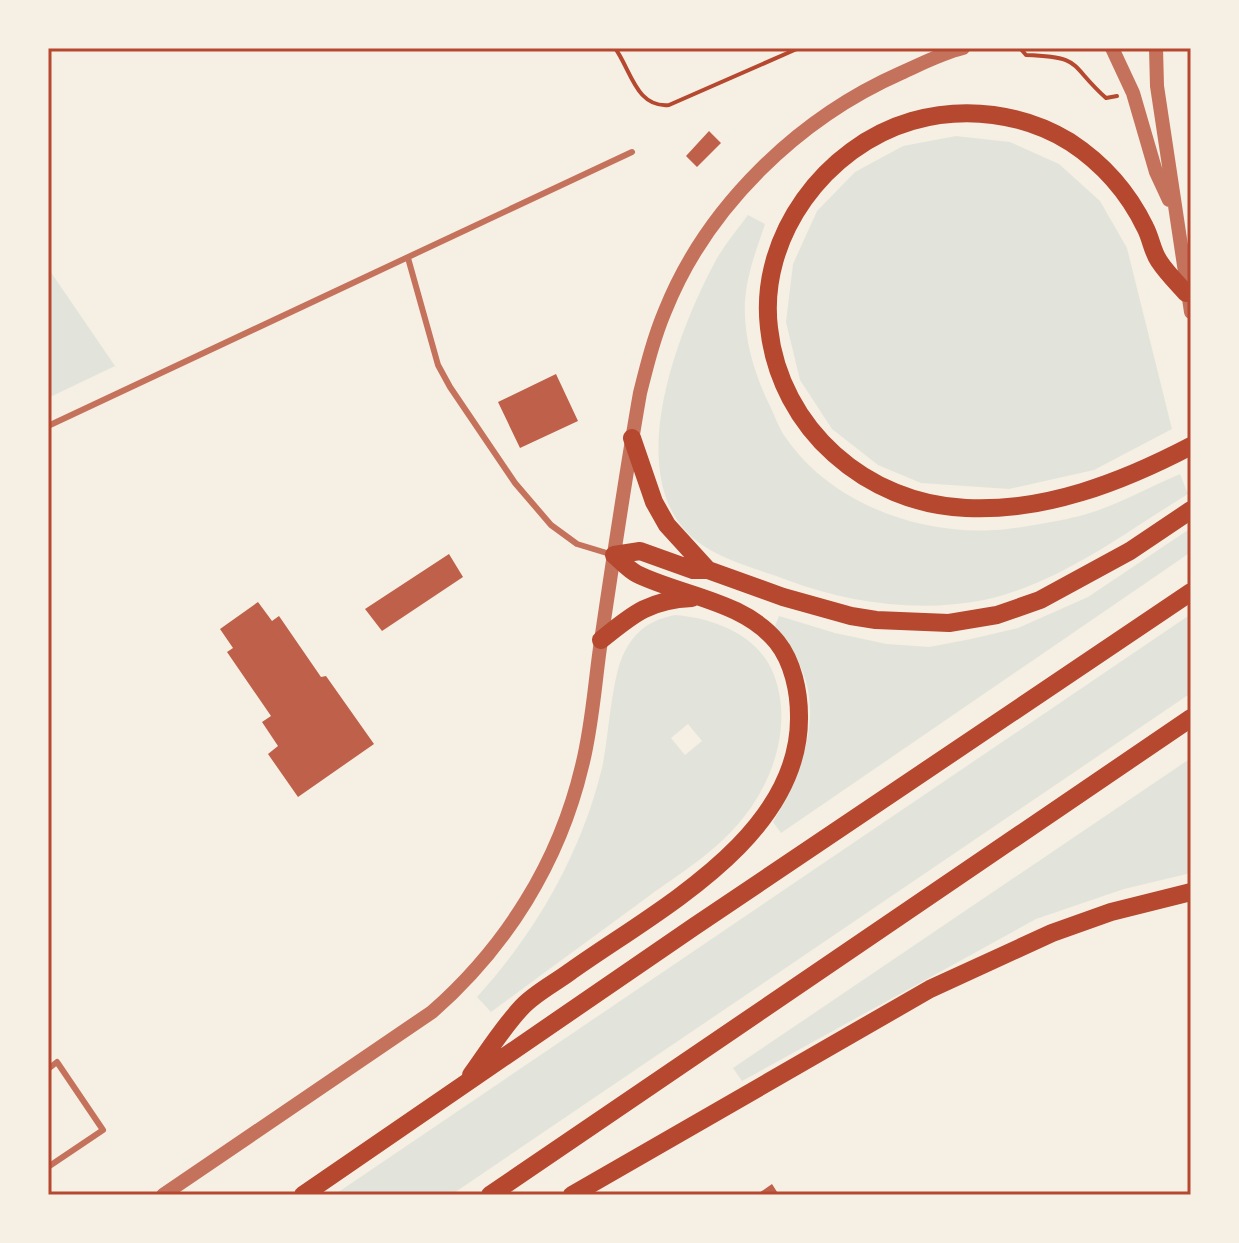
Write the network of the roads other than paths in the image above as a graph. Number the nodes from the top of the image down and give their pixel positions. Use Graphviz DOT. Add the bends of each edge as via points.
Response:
graph roads {
  1 [pos="1112,48"];
  2 [pos="1156,48"];
  3 [pos="957,49"];
  4 [pos="632,152"];
  5 [pos="1174,210"];
  6 [pos="408,258"];
  7 [pos="1186,293"];
  8 [pos="1191,312"];
  9 [pos="48,426"];
  10 [pos="632,438"];
  11 [pos="1191,446"];
  12 [pos="1191,510"];
  13 [pos="614,555"];
  14 [pos="708,570"];
  15 [pos="1191,592"];
  16 [pos="699,597"];
  17 [pos="601,640"];
  18 [pos="1191,718"];
  19 [pos="1191,892"];
  20 [pos="48,1069"];
  21 [pos="459,1089"];
  22 [pos="48,1167"];
  23 [pos="163,1195"];
  24 [pos="303,1195"];
  25 [pos="490,1195"];
  26 [pos="572,1195"];
  1 -- 5 [label="street"];
  2 -- 5 [label="street"];
  3 -- 10 [label="street" via="841,104 802,132 723,213 665,309 649,353"];
  4 -- 6 [label="lane"];
  5 -- 7 [label="street"];
  6 -- 9 [label="lane"];
  6 -- 13 [label="lane" via="438,365 515,483 551,525 577,544"];
  7 -- 8 [label="street"];
  7 -- 11 [label="main road" via="1158,260 1126,196 1084,153 1034,124 954,114 891,127 860,145 810,190 774,264 768,327 784,383 818,440 860,476 899,495 963,508 1037,504 1094,489"];
  10 -- 13 [label="street"];
  10 -- 14 [label="main road" via="667,525"];
  12 -- 14 [label="main road" via="1040,600 997,615 949,623 851,616"];
  13 -- 14 [label="main road" via="640,551 693,570"];
  13 -- 16 [label="main road" via="634,573"];
  13 -- 17 [label="street"];
  15 -- 21 [label="main road"];
  16 -- 17 [label="main road" via="656,602"];
  16 -- 21 [label="main road" via="761,626 779,644 791,669 799,728 783,787 748,836 675,901 523,1006"];
  17 -- 23 [label="street" via="591,720 570,809 540,879 485,959 432,1012"];
  18 -- 25 [label="main road"];
  19 -- 26 [label="main road" via="1052,933 930,989"];
  20 -- 22 [label="lane" via="57,1062 103,1130"];
  21 -- 24 [label="main road"];
}
